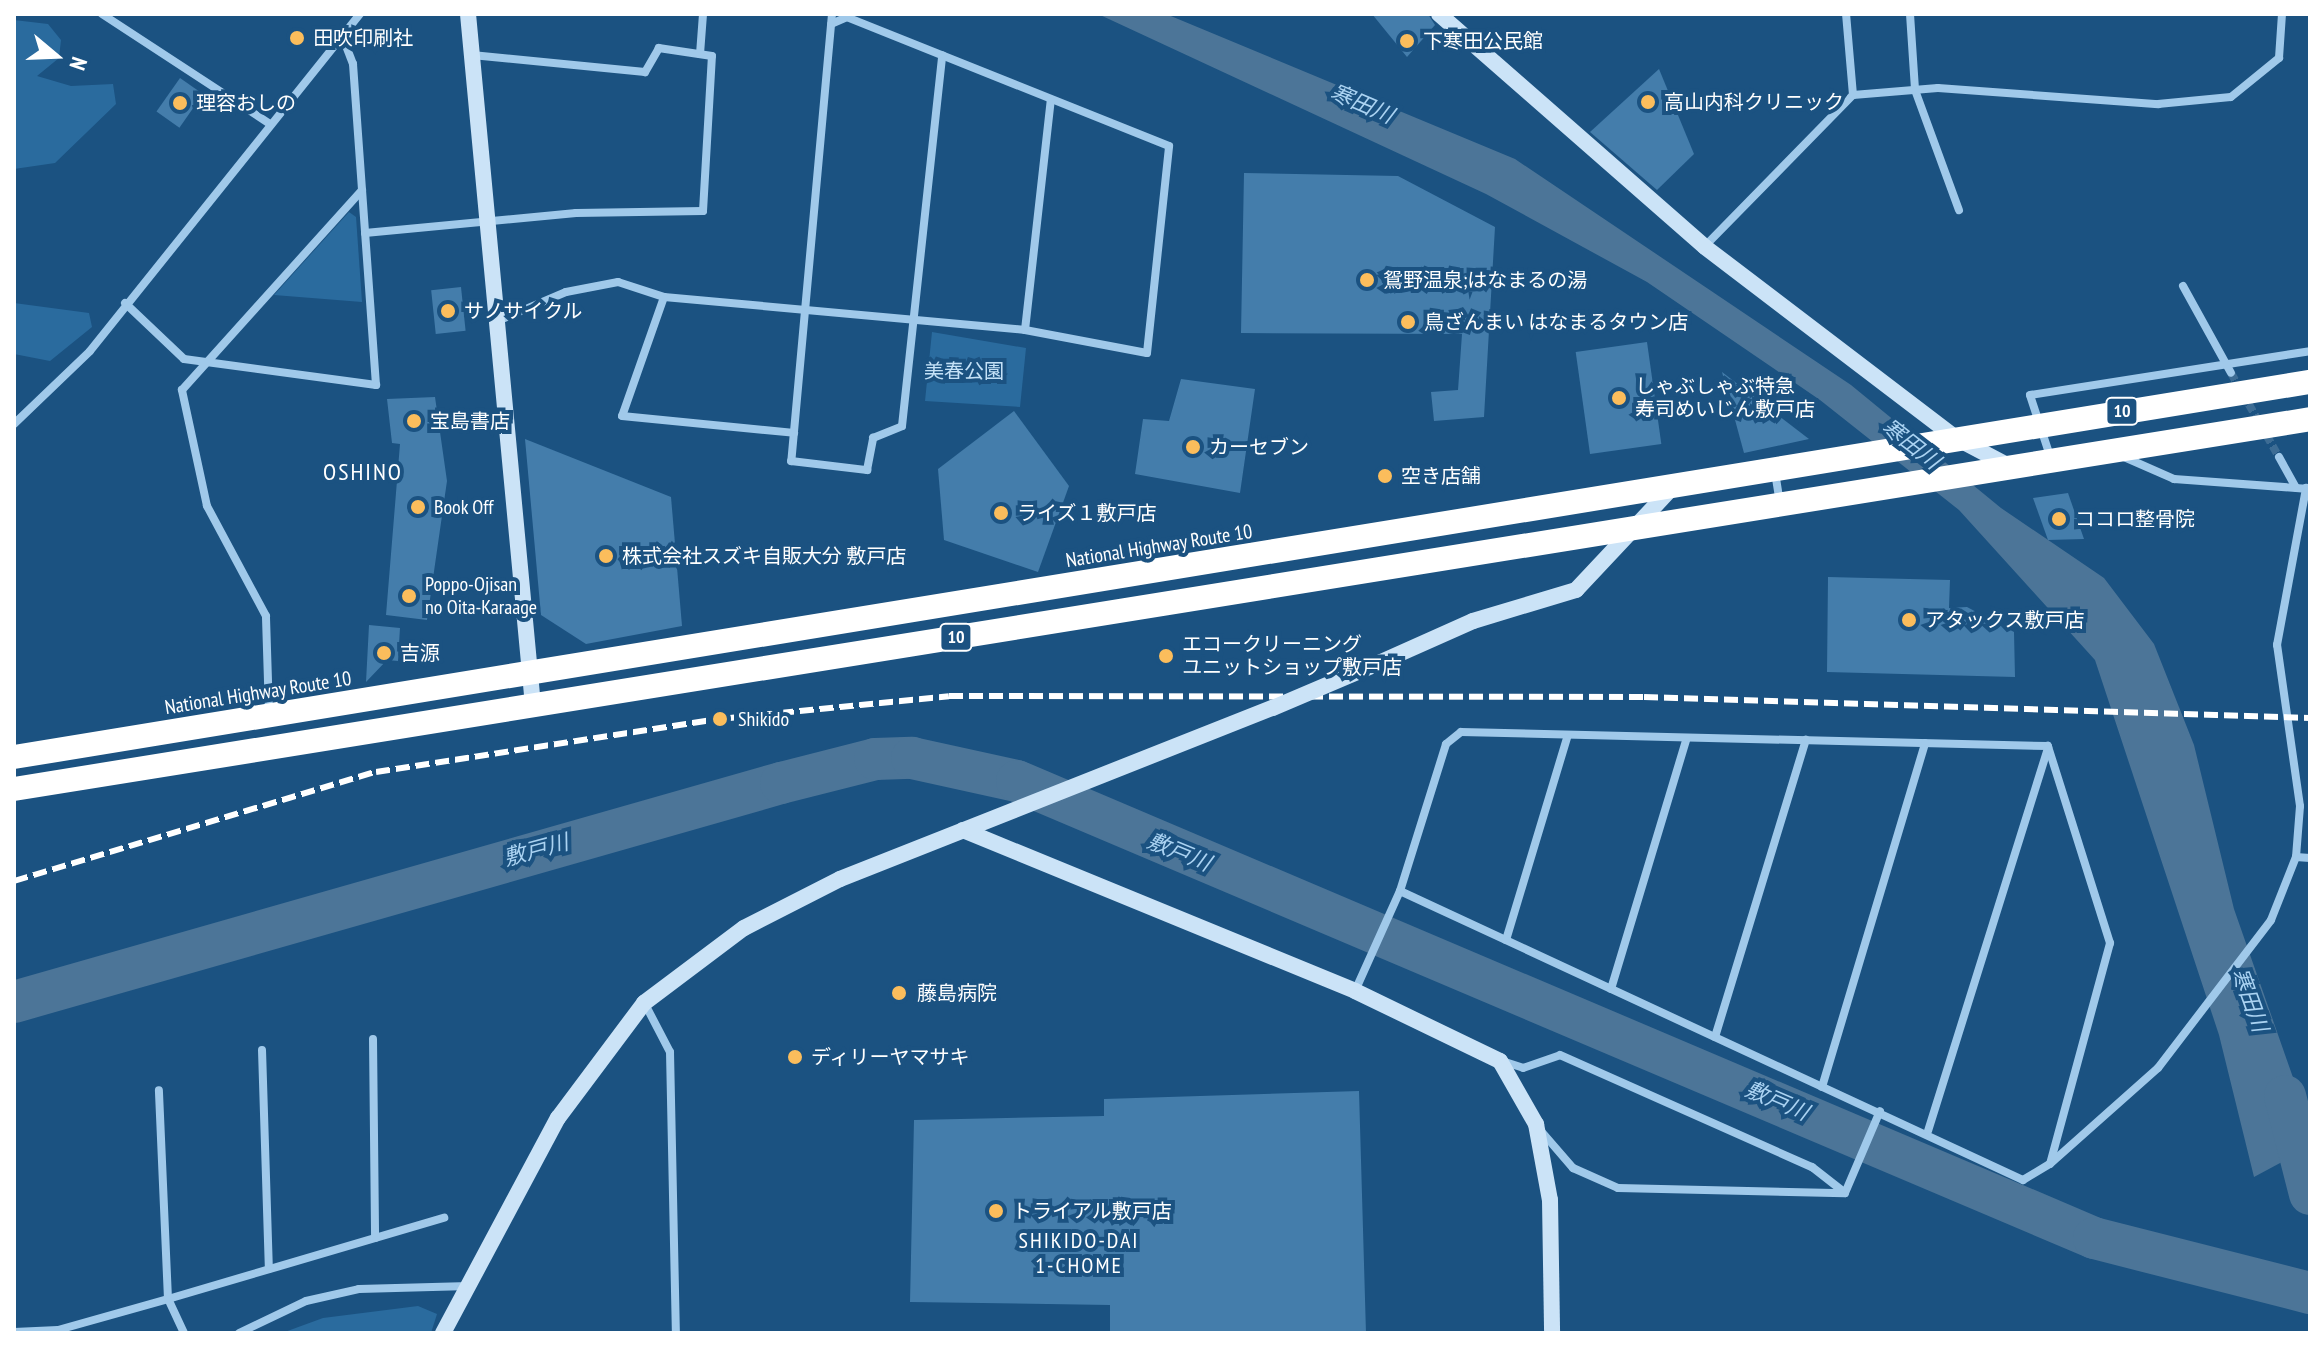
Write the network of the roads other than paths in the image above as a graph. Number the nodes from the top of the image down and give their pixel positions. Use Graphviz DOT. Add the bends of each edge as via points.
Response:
graph roads {
  1 [pos="102,14"];
  2 [pos="468,14"];
  3 [pos="703,14"];
  4 [pos="1439,14"];
  5 [pos="1846,14"];
  6 [pos="1910,14"];
  7 [pos="2282,14"];
  8 [pos="358,15"];
  9 [pos="832,19"];
  10 [pos="342,36"];
  11 [pos="700,54"];
  12 [pos="472,55"];
  13 [pos="942,55"];
  14 [pos="1915,90"];
  15 [pos="1853,95"];
  16 [pos="1051,99"];
  17 [pos="270,124"];
  18 [pos="362,190"];
  19 [pos="1959,210"];
  20 [pos="484,223"];
  21 [pos="365,233"];
  22 [pos="1705,247"];
  23 [pos="2183,286"];
  24 [pos="664,297"];
  25 [pos="125,303"];
  26 [pos="805,310"];
  27 [pos="914,320"];
  28 [pos="492,322"];
  29 [pos="1025,330"];
  30 [pos="2310,351"];
  31 [pos="205,364"];
  32 [pos="2227,364"];
  33 [pos="2231,373"];
  34 [pos="2310,382"];
  35 [pos="2310,419"];
  36 [pos="14,424"];
  37 [pos="2040,424"];
  38 [pos="794,433"];
  39 [pos="1944,438"];
  40 [pos="2103,448"];
  41 [pos="2051,457"];
  42 [pos="2279,457"];
  43 [pos="2007,465"];
  44 [pos="1774,470"];
  45 [pos="2296,488"];
  46 [pos="2308,489"];
  47 [pos="1670,490"];
  48 [pos="1780,503"];
  49 [pos="1630,528"];
  50 [pos="528,673"];
  51 [pos="533,705"];
  52 [pos="269,715"];
  53 [pos="1568,735"];
  54 [pos="1687,738"];
  55 [pos="1806,740"];
  56 [pos="1925,743"];
  57 [pos="2048,746"];
  58 [pos="14,757"];
  59 [pos="14,789"];
  60 [pos="963,830"];
  61 [pos="2296,857"];
  62 [pos="2310,858"];
  63 [pos="1400,891"];
  64 [pos="1506,940"];
  65 [pos="1611,989"];
  66 [pos="1355,991"];
  67 [pos="644,1003"];
  68 [pos="1715,1037"];
  69 [pos="373,1039"];
  70 [pos="262,1050"];
  71 [pos="1500,1061"];
  72 [pos="1822,1087"];
  73 [pos="159,1090"];
  74 [pos="1880,1111"];
  75 [pos="1536,1124"];
  76 [pos="1928,1131"];
  77 [pos="2050,1164"];
  78 [pos="1845,1193"];
  79 [pos="444,1218"];
  80 [pos="375,1238"];
  81 [pos="269,1269"];
  82 [pos="469,1286"];
  83 [pos="168,1299"];
  84 [pos="14,1332"];
  85 [pos="184,1333"];
  86 [pos="239,1333"];
  87 [pos="443,1333"];
  88 [pos="676,1333"];
  89 [pos="1552,1333"];
  1 -- 17 [label="street"];
  2 -- 12 [label="street"];
  3 -- 11 [label="street"];
  4 -- 22 [label="street"];
  5 -- 15 [label="street"];
  6 -- 14 [label="street"];
  7 -- 14 [label="street" via="2279,58 2231,97 2158,104"];
  8 -- 10 [label="street"];
  9 -- 13 [label="street" via="847,17"];
  9 -- 26 [label="street"];
  10 -- 17 [label="street"];
  10 -- 18 [label="street" via="353,64"];
  11 -- 12 [label="street" via="659,48 645,72"];
  11 -- 20 [label="street" via="712,56 703,211"];
  12 -- 20 [label="street"];
  13 -- 16 [label="street"];
  13 -- 27 [label="street"];
  14 -- 15 [label="street"];
  14 -- 19 [label="street"];
  15 -- 22 [label="street"];
  16 -- 29 [label="street"];
  16 -- 29 [label="street" via="1169,146 1147,353"];
  17 -- 25 [label="street"];
  18 -- 21 [label="street"];
  18 -- 31 [label="street"];
  20 -- 21 [label="street"];
  20 -- 28 [label="street"];
  21 -- 31 [label="street" via="376,385"];
  22 -- 39 [label="street"];
  23 -- 32 [label="street"];
  24 -- 26 [label="street"];
  24 -- 28 [label="street" via="632,283 602,282"];
  24 -- 38 [label="street" via="622,416"];
  25 -- 31 [label="street" via="184,359"];
  25 -- 36 [label="street" via="67,377"];
  26 -- 27 [label="street"];
  26 -- 38 [label="street"];
  27 -- 29 [label="street"];
  27 -- 38 [label="street" via="902,426 873,438 867,470 791,461"];
  28 -- 50 [label="street"];
  30 -- 32 [label="street"];
  31 -- 52 [label="street" via="186,379 184,405 207,506 266,616"];
  32 -- 33 [label="street"];
  32 -- 37 [label="street" via="2030,395"];
  34 -- 37 [label="highway, National Highway Route 10 / 10"];
  35 -- 40 [label="highway, 10"];
  37 -- 39 [label="highway, National Highway Route 10 / 10"];
  37 -- 41 [label="street"];
  39 -- 43 [label="street"];
  39 -- 44 [label="highway, National Highway Route 10 / 10"];
  40 -- 41 [label="highway, 10"];
  40 -- 45 [label="street" via="2174,479"];
  41 -- 43 [label="highway, 10"];
  42 -- 45 [label="street"];
  43 -- 48 [label="highway, 10"];
  44 -- 47 [label="highway, National Highway Route 10 / 10"];
  44 -- 48 [label="street"];
  45 -- 46 [label="street"];
  46 -- 61 [label="street" via="2277,645 2300,806"];
  47 -- 49 [label="street"];
  47 -- 50 [label="highway, National Highway Route 10 / 10"];
  48 -- 49 [label="highway, 10"];
  49 -- 51 [label="highway, 10"];
  49 -- 60 [label="street, bridge" via="1576,590 1473,621 1273,708"];
  50 -- 51 [label="street"];
  50 -- 52 [label="highway, National Highway Route 10 / 10"];
  51 -- 59 [label="highway, 10"];
  52 -- 58 [label="highway, National Highway Route 10 / 10"];
  53 -- 54 [label="street"];
  53 -- 63 [label="street" via="1461,732 1446,744"];
  53 -- 64 [label="street"];
  54 -- 55 [label="street"];
  54 -- 65 [label="street"];
  55 -- 56 [label="street"];
  55 -- 68 [label="street"];
  56 -- 57 [label="street"];
  56 -- 72 [label="street"];
  57 -- 76 [label="street"];
  57 -- 77 [label="street" via="2110,943"];
  60 -- 66 [label="street"];
  60 -- 67 [label="street" via="744,928"];
  61 -- 62 [label="street"];
  61 -- 77 [label="street" via="2271,920 2207,995 2158,1068"];
  63 -- 64 [label="street"];
  63 -- 66 [label="street"];
  64 -- 65 [label="street"];
  65 -- 68 [label="street"];
  66 -- 71 [label="street"];
  67 -- 82 [label="street" via="558,1118"];
  67 -- 88 [label="street" via="670,1052"];
  68 -- 72 [label="street"];
  69 -- 80 [label="street"];
  70 -- 81 [label="street"];
  71 -- 75 [label="street"];
  71 -- 78 [label="street" via="1523,1068 1560,1055 1812,1167"];
  72 -- 74 [label="street"];
  73 -- 83 [label="street"];
  74 -- 76 [label="street"];
  74 -- 78 [label="street"];
  75 -- 78 [label="street" via="1573,1168 1618,1188"];
  75 -- 89 [label="street" via="1550,1200"];
  76 -- 77 [label="street" via="2023,1180"];
  79 -- 80 [label="street"];
  80 -- 81 [label="street"];
  81 -- 83 [label="street"];
  82 -- 86 [label="street" via="359,1289 306,1301"];
  82 -- 87 [label="street"];
  83 -- 84 [label="street" via="58,1330"];
  83 -- 85 [label="street"];
}
